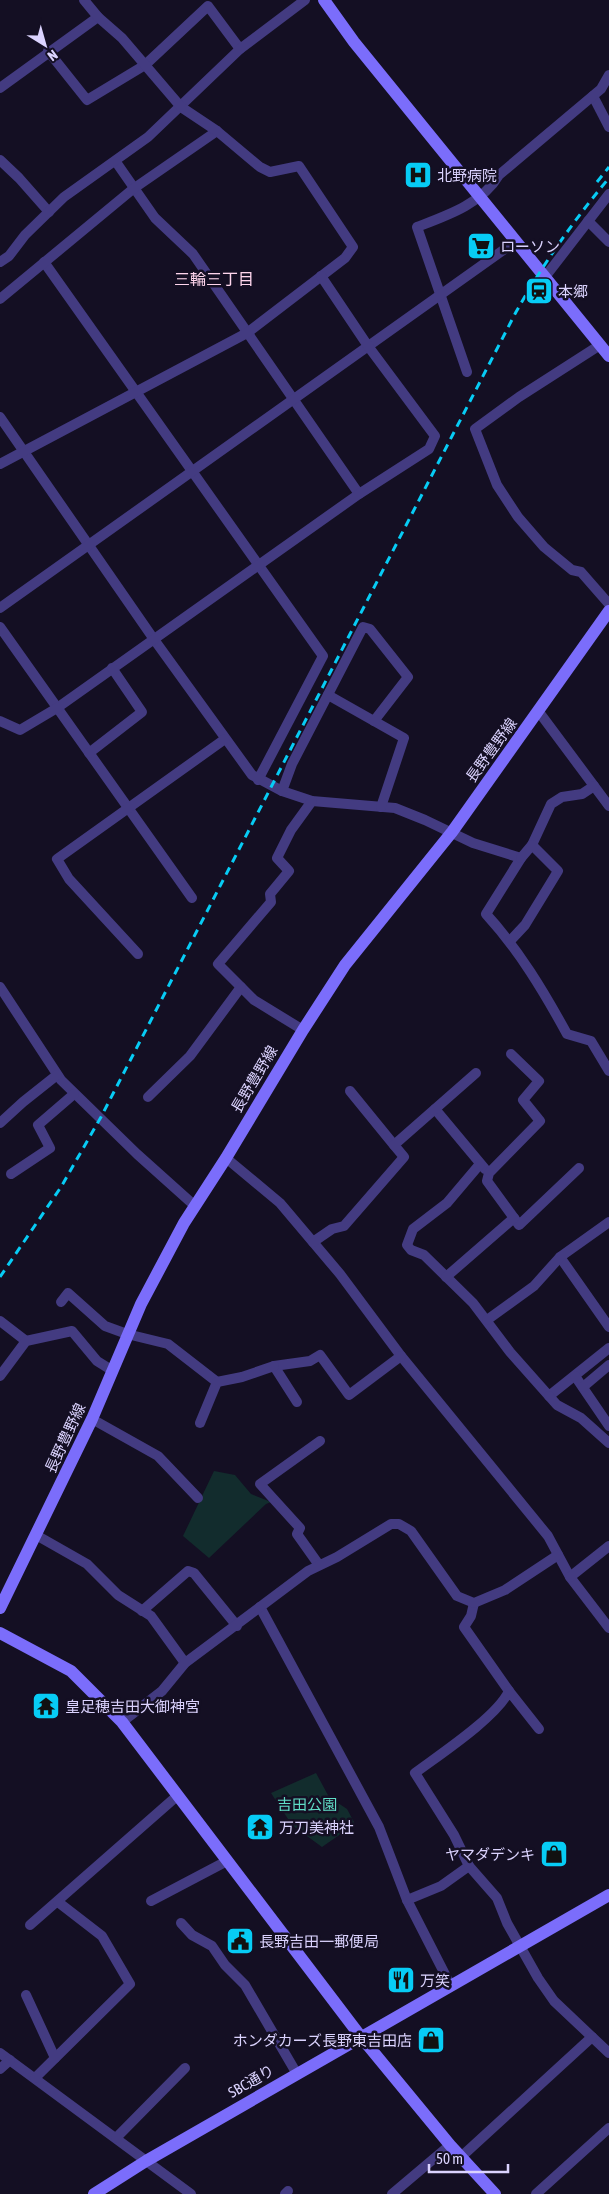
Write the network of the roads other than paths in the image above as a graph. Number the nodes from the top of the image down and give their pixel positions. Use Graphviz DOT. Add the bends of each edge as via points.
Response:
graph roads {
  1 [pos="84,0"];
  2 [pos="305,0"];
  3 [pos="324,0"];
  4 [pos="98,17"];
  5 [pos="240,49"];
  6 [pos="48,51"];
  7 [pos="145,65"];
  8 [pos="609,75"];
  9 [pos="0,88"];
  10 [pos="593,96"];
  11 [pos="182,107"];
  12 [pos="609,127"];
  13 [pos="217,131"];
  14 [pos="0,160"];
  15 [pos="116,162"];
  16 [pos="133,189"];
  17 [pos="609,194"];
  18 [pos="480,196"];
  19 [pos="49,212"];
  20 [pos="588,221"];
  21 [pos="516,241"];
  22 [pos="609,242"];
  23 [pos="0,262"];
  24 [pos="44,262"];
  25 [pos="321,276"];
  26 [pos="545,277"];
  27 [pos="441,296"];
  28 [pos="0,299"];
  29 [pos="247,333"];
  30 [pos="600,345"];
  31 [pos="368,346"];
  32 [pos="609,356"];
  33 [pos="467,372"];
  34 [pos="135,392"];
  35 [pos="293,400"];
  36 [pos="0,417"];
  37 [pos="24,450"];
  38 [pos="0,464"];
  39 [pos="191,472"];
  40 [pos="359,494"];
  41 [pos="88,544"];
  42 [pos="258,566"];
  43 [pos="609,604"];
  44 [pos="0,608"];
  45 [pos="609,611"];
  46 [pos="0,627"];
  47 [pos="153,638"];
  48 [pos="112,668"];
  49 [pos="328,695"];
  50 [pos="57,708"];
  51 [pos="539,712"];
  52 [pos="0,721"];
  53 [pos="374,721"];
  54 [pos="225,739"];
  55 [pos="89,753"];
  56 [pos="258,780"];
  57 [pos="594,786"];
  58 [pos="282,791"];
  59 [pos="312,801"];
  60 [pos="609,806"];
  61 [pos="381,807"];
  62 [pos="127,809"];
  63 [pos="452,832"];
  64 [pos="532,845"];
  65 [pos="521,858"];
  66 [pos="192,898"];
  67 [pos="510,941"];
  68 [pos="138,954"];
  69 [pos="241,987"];
  70 [pos="0,988"];
  71 [pos="303,1030"];
  72 [pos="511,1054"];
  73 [pos="609,1071"];
  74 [pos="476,1072"];
  75 [pos="58,1075"];
  76 [pos="350,1091"];
  77 [pos="74,1094"];
  78 [pos="148,1097"];
  79 [pos="436,1109"];
  80 [pos="0,1123"];
  81 [pos="394,1145"];
  82 [pos="226,1158"];
  83 [pos="480,1164"];
  84 [pos="579,1168"];
  85 [pos="489,1173"];
  86 [pos="11,1174"];
  87 [pos="195,1206"];
  88 [pos="514,1218"];
  89 [pos="609,1222"];
  90 [pos="313,1242"];
  91 [pos="560,1257"];
  92 [pos="446,1278"];
  93 [pos="60,1302"];
  94 [pos="487,1320"];
  95 [pos="0,1321"];
  96 [pos="609,1327"];
  97 [pos="127,1334"];
  98 [pos="26,1340"];
  99 [pos="609,1348"];
  100 [pos="401,1356"];
  101 [pos="609,1365"];
  102 [pos="274,1366"];
  103 [pos="113,1371"];
  104 [pos="0,1376"];
  105 [pos="575,1376"];
  106 [pos="217,1382"];
  107 [pos="583,1387"];
  108 [pos="549,1396"];
  109 [pos="297,1402"];
  110 [pos="92,1420"];
  111 [pos="200,1422"];
  112 [pos="609,1426"];
  113 [pos="320,1441"];
  114 [pos="609,1443"];
  115 [pos="198,1498"];
  116 [pos="36,1535"];
  117 [pos="609,1546"];
  118 [pos="558,1555"];
  119 [pos="319,1565"];
  120 [pos="570,1577"];
  121 [pos="474,1603"];
  122 [pos="260,1607"];
  123 [pos="0,1608"];
  124 [pos="142,1611"];
  125 [pos="237,1626"];
  126 [pos="609,1628"];
  127 [pos="0,1633"];
  128 [pos="185,1663"];
  129 [pos="509,1691"];
  130 [pos="122,1722"];
  131 [pos="539,1729"];
  132 [pos="177,1796"];
  133 [pos="227,1861"];
  134 [pos="469,1866"];
  135 [pos="609,1895"];
  136 [pos="406,1900"];
  137 [pos="151,1901"];
  138 [pos="58,1902"];
  139 [pos="181,1923"];
  140 [pos="30,1925"];
  141 [pos="519,1946"];
  142 [pos="451,1986"];
  143 [pos="26,1995"];
  144 [pos="361,2037"];
  145 [pos="592,2037"];
  146 [pos="0,2053"];
  147 [pos="609,2053"];
  148 [pos="55,2058"];
  149 [pos="10,2060"];
  150 [pos="0,2068"];
  151 [pos="185,2068"];
  152 [pos="297,2074"];
  153 [pos="35,2078"];
  154 [pos="609,2128"];
  155 [pos="116,2138"];
  156 [pos="450,2145"];
  157 [pos="461,2157"];
  158 [pos="146,2161"];
  159 [pos="94,2194"];
  160 [pos="191,2194"];
  161 [pos="392,2194"];
  162 [pos="495,2194"];
  163 [pos="536,2194"];
  1 -- 4 [label="street"];
  2 -- 5 [label="street"];
  3 -- 18 [label="street" via="354,42"];
  4 -- 6 [label="street"];
  4 -- 7 [label="street"];
  5 -- 7 [label="street" via="208,6"];
  5 -- 11 [label="street"];
  6 -- 7 [label="street" via="87,100"];
  6 -- 9 [label="street"];
  7 -- 11 [label="street"];
  8 -- 10 [label="street"];
  10 -- 12 [label="street"];
  10 -- 18 [label="street" via="499,175"];
  11 -- 13 [label="street"];
  11 -- 15 [label="street"];
  13 -- 16 [label="street"];
  13 -- 25 [label="street" via="270,172 299,166 353,247 345,258"];
  14 -- 19 [label="street"];
  15 -- 16 [label="street"];
  15 -- 19 [label="street" via="64,197"];
  16 -- 24 [label="street"];
  16 -- 29 [label="street" via="155,218 193,254"];
  17 -- 20 [label="street"];
  18 -- 21 [label="street"];
  18 -- 27 [label="street" via="448,216 417,227"];
  19 -- 23 [label="street"];
  20 -- 22 [label="street"];
  20 -- 26 [label="street"];
  21 -- 26 [label="street"];
  21 -- 27 [label="street"];
  24 -- 28 [label="street"];
  24 -- 34 [label="street"];
  25 -- 29 [label="street"];
  25 -- 31 [label="street"];
  26 -- 30 [label="street"];
  27 -- 31 [label="street"];
  27 -- 33 [label="street"];
  29 -- 34 [label="street"];
  29 -- 35 [label="street"];
  30 -- 32 [label="street"];
  30 -- 43 [label="street" via="475,429 497,485 518,517 544,547 572,570 581,572"];
  31 -- 35 [label="street"];
  31 -- 40 [label="street" via="435,436 428,449"];
  34 -- 37 [label="street"];
  34 -- 39 [label="street"];
  35 -- 39 [label="street"];
  35 -- 40 [label="street"];
  36 -- 37 [label="street"];
  37 -- 38 [label="street"];
  37 -- 41 [label="street"];
  39 -- 41 [label="street"];
  39 -- 42 [label="street"];
  40 -- 42 [label="street"];
  41 -- 44 [label="street"];
  41 -- 47 [label="street"];
  42 -- 47 [label="street"];
  42 -- 56 [label="street" via="323,656"];
  45 -- 51 [label="street, 長野豊野線"];
  46 -- 50 [label="street"];
  47 -- 48 [label="street"];
  47 -- 54 [label="street"];
  48 -- 50 [label="street"];
  48 -- 55 [label="street" via="142,712"];
  49 -- 53 [label="street"];
  49 -- 53 [label="street" via="363,627 370,629 408,677"];
  49 -- 58 [label="street" via="292,764"];
  50 -- 52 [label="street" via="20,730"];
  50 -- 55 [label="street"];
  51 -- 57 [label="street"];
  51 -- 63 [label="street, 長野豊野線"];
  53 -- 61 [label="street" via="404,738"];
  54 -- 56 [label="street"];
  54 -- 62 [label="street"];
  55 -- 62 [label="street"];
  56 -- 58 [label="street"];
  57 -- 60 [label="street"];
  57 -- 64 [label="street" via="582,794 562,796 551,804"];
  58 -- 59 [label="street"];
  59 -- 61 [label="street"];
  59 -- 69 [label="street" via="291,830 277,858 289,872 270,894 271,902 218,964"];
  61 -- 63 [label="street" via="395,808"];
  62 -- 66 [label="street"];
  62 -- 68 [label="street" via="56,859"];
  63 -- 65 [label="street" via="473,843"];
  63 -- 71 [label="street, 長野豊野線" via="345,966"];
  64 -- 65 [label="street"];
  64 -- 67 [label="street" via="558,870 525,925"];
  65 -- 67 [label="street" via="486,914"];
  67 -- 73 [label="street" via="567,1034 591,1041"];
  69 -- 71 [label="street" via="254,1000"];
  69 -- 78 [label="street" via="190,1056"];
  70 -- 75 [label="street"];
  71 -- 82 [label="street, 長野豊野線"];
  72 -- 85 [label="street" via="539,1081 523,1100 540,1121"];
  74 -- 79 [label="street"];
  75 -- 77 [label="street"];
  75 -- 80 [label="street"];
  76 -- 81 [label="street"];
  77 -- 86 [label="street" via="38,1125 50,1148"];
  77 -- 87 [label="street"];
  79 -- 81 [label="street"];
  79 -- 83 [label="street"];
  81 -- 90 [label="street" via="404,1157 344,1226 332,1229"];
  82 -- 87 [label="street, 長野豊野線"];
  82 -- 90 [label="street" via="280,1203"];
  83 -- 85 [label="street"];
  83 -- 92 [label="street" via="447,1203 413,1229 407,1245 424,1255"];
  84 -- 88 [label="street" via="519,1225"];
  85 -- 88 [label="street" via="487,1181"];
  87 -- 97 [label="street, 長野豊野線"];
  88 -- 92 [label="street"];
  89 -- 91 [label="street"];
  90 -- 100 [label="street"];
  91 -- 94 [label="street" via="534,1286"];
  91 -- 96 [label="street"];
  92 -- 94 [label="street"];
  93 -- 97 [label="street" via="68,1293 105,1326"];
  94 -- 108 [label="street"];
  95 -- 98 [label="street"];
  97 -- 103 [label="street, 長野豊野線"];
  97 -- 106 [label="street" via="168,1344"];
  98 -- 103 [label="street" via="72,1331 97,1361"];
  98 -- 104 [label="street"];
  99 -- 105 [label="street"];
  100 -- 102 [label="street" via="349,1395 320,1355 310,1361"];
  100 -- 118 [label="street" via="548,1536"];
  101 -- 107 [label="street"];
  102 -- 106 [label="street"];
  102 -- 109 [label="street"];
  103 -- 110 [label="street, 長野豊野線"];
  105 -- 107 [label="street"];
  105 -- 108 [label="street"];
  106 -- 111 [label="street"];
  107 -- 112 [label="street"];
  108 -- 114 [label="street"];
  110 -- 115 [label="street" via="158,1456"];
  110 -- 116 [label="street, 長野豊野線"];
  113 -- 119 [label="street" via="260,1484 300,1528 297,1534"];
  116 -- 123 [label="street, 長野豊野線"];
  116 -- 124 [label="street" via="87,1564 118,1595"];
  117 -- 120 [label="street"];
  118 -- 120 [label="street"];
  118 -- 121 [label="street" via="505,1590"];
  119 -- 121 [label="street" via="390,1524 400,1524 411,1531 457,1596"];
  119 -- 122 [label="street"];
  120 -- 126 [label="street"];
  121 -- 129 [label="street" via="464,1627"];
  122 -- 125 [label="street"];
  122 -- 136 [label="street" via="379,1827"];
  124 -- 125 [label="street" via="188,1571 194,1573"];
  124 -- 128 [label="street" via="151,1616"];
  125 -- 128 [label="street"];
  127 -- 130 [label="street" via="71,1670"];
  128 -- 130 [label="street" via="162,1692"];
  129 -- 131 [label="street"];
  129 -- 134 [label="street" via="505,1700 468,1734 415,1773 454,1835"];
  130 -- 132 [label="street"];
  132 -- 133 [label="street"];
  132 -- 138 [label="street"];
  133 -- 137 [label="street"];
  133 -- 144 [label="street"];
  134 -- 136 [label="street" via="441,1886"];
  134 -- 141 [label="street" via="496,1898"];
  135 -- 141 [label="street, SBC通り"];
  136 -- 142 [label="street"];
  138 -- 140 [label="street"];
  138 -- 148 [label="street" via="102,1936 130,1984"];
  139 -- 152 [label="street" via="192,1935 212,1946 245,1985"];
  141 -- 142 [label="street, SBC通り"];
  141 -- 145 [label="street" via="554,2001"];
  142 -- 144 [label="street, SBC通り"];
  143 -- 148 [label="street"];
  144 -- 152 [label="street, SBC通り"];
  144 -- 156 [label="street"];
  145 -- 147 [label="street"];
  145 -- 157 [label="street"];
  146 -- 149 [label="street"];
  148 -- 153 [label="street"];
  149 -- 150 [label="street"];
  149 -- 153 [label="street"];
  151 -- 155 [label="street"];
  152 -- 158 [label="street, SBC通り"];
  153 -- 155 [label="street"];
  154 -- 163 [label="street"];
  155 -- 158 [label="street"];
  156 -- 157 [label="street"];
  156 -- 161 [label="street"];
  157 -- 162 [label="street"];
  158 -- 159 [label="street, SBC通り"];
  158 -- 160 [label="street"];
}
